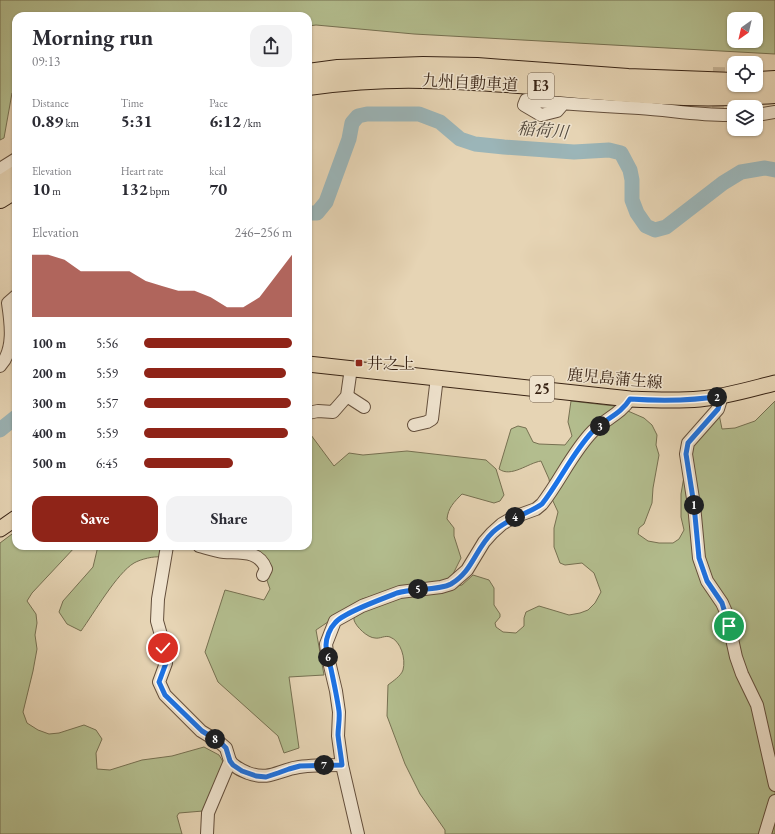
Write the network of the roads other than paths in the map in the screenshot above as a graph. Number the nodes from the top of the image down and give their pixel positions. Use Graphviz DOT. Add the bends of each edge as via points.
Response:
graph roads {
  1 [pos="312,73"];
  2 [pos="775,80"];
  3 [pos="763,81"];
  4 [pos="727,82"];
  5 [pos="312,86"];
  6 [pos="775,94"];
  7 [pos="563,104"];
  8 [pos="775,112"];
  9 [pos="763,113"];
  10 [pos="727,115"];
  11 [pos="12,162"];
  12 [pos="0,169"];
  13 [pos="12,178"];
  14 [pos="0,185"];
  15 [pos="12,192"];
  16 [pos="0,199"];
  17 [pos="12,298"];
  18 [pos="12,331"];
  19 [pos="12,331"];
  20 [pos="312,364"];
  21 [pos="0,366"];
  22 [pos="351,368"];
  23 [pos="437,377"];
  24 [pos="775,383"];
  25 [pos="346,396"];
  26 [pos="722,396"];
  27 [pos="630,399"];
  28 [pos="364,407"];
  29 [pos="312,412"];
  30 [pos="414,425"];
  31 [pos="12,521"];
  32 [pos="0,529"];
  33 [pos="166,550"];
  34 [pos="215,550"];
  35 [pos="263,575"];
  36 [pos="230,761"];
  37 [pos="342,765"];
  38 [pos="775,785"];
  39 [pos="775,801"];
  40 [pos="207,834"];
  41 [pos="358,834"];
  42 [pos="765,834"];
  1 -- 4 [label="highway, 九州自動車道 / E3" via="423,66 477,67 628,78"];
  2 -- 3 [label="highway"];
  5 -- 6 [label="highway, 九州自動車道 / E3" via="379,79 423,79 684,96"];
  7 -- 10 [label="street"];
  8 -- 9 [label="street"];
  11 -- 12 [label="street"];
  13 -- 14 [label="highway"];
  15 -- 16 [label="highway"];
  17 -- 19 [label="street" via="8,303"];
  18 -- 21 [label="street" via="8,352"];
  20 -- 22 [label="main road, 鹿児島蒲生線 / 25"];
  22 -- 23 [label="main road, 鹿児島蒲生線 / 25"];
  22 -- 25 [label="street"];
  23 -- 27 [label="main road, 鹿児島蒲生線 / 25"];
  23 -- 30 [label="street" via="432,418"];
  24 -- 26 [label="main road, 鹿児島蒲生線 / 25"];
  25 -- 28 [label="street"];
  25 -- 29 [label="street" via="333,412"];
  26 -- 27 [label="main road, 鹿児島蒲生線 / 25" via="683,400"];
  26 -- 38 [label="street" via="718,409 688,443 686,454 699,558 707,581 726,612 736,657 757,705"];
  27 -- 37 [label="street" via="625,407 594,431 542,504 502,524 484,542 467,570 451,584 400,592 362,606 335,621 326,648 339,712 338,736"];
  31 -- 32 [label="main road"];
  33 -- 36 [label="street" via="156,621 166,663 159,682 165,695 202,731 226,748"];
  34 -- 35 [label="street" via="256,556 262,560 266,569"];
  36 -- 37 [label="street" via="242,771 266,777 300,766"];
  36 -- 40 [label="street" via="208,813"];
  37 -- 41 [label="street"];
  39 -- 42 [label="street"];
}
